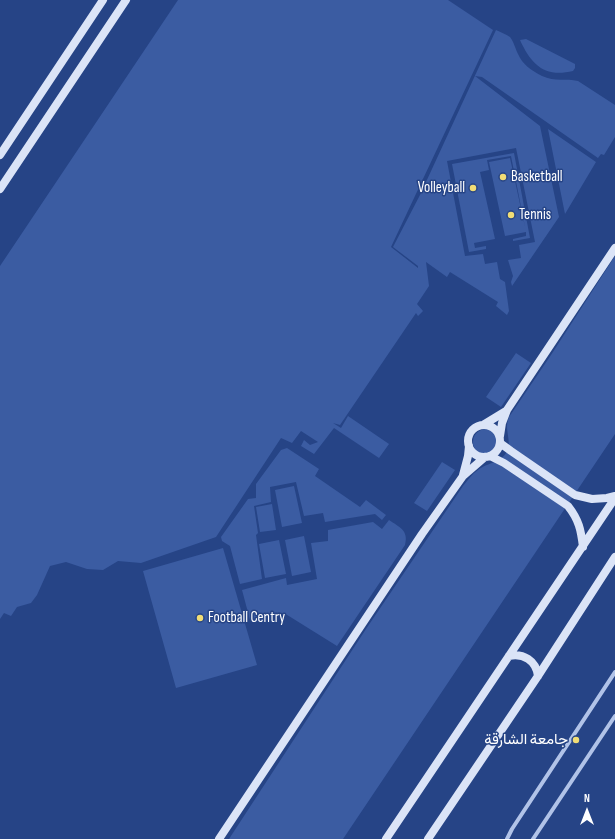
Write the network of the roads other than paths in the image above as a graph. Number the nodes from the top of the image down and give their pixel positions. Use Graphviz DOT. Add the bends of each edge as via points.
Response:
graph roads {
  1 [pos="103,0"];
  2 [pos="126,0"];
  3 [pos="0,155"];
  4 [pos="0,189"];
  5 [pos="615,248"];
  6 [pos="506,410"];
  7 [pos="483,425"];
  8 [pos="500,439"];
  9 [pos="469,446"];
  10 [pos="488,456"];
  11 [pos="463,476"];
  12 [pos="567,490"];
  13 [pos="615,497"];
  14 [pos="560,500"];
  15 [pos="583,547"];
  16 [pos="615,557"];
  17 [pos="615,568"];
  18 [pos="604,572"];
  19 [pos="509,656"];
  20 [pos="615,672"];
  21 [pos="538,676"];
  22 [pos="615,716"];
  23 [pos="219,839"];
  24 [pos="386,839"];
  25 [pos="428,839"];
  26 [pos="507,839"];
  27 [pos="533,839"];
  1 -- 3 [label="street"];
  2 -- 4 [label="street"];
  5 -- 6 [label="street"];
  6 -- 7 [label="street"];
  6 -- 8 [label="street"];
  7 -- 8 [label="street" via="493,428"];
  7 -- 9 [label="street" via="472,429 469,434"];
  8 -- 10 [label="street" via="497,450"];
  8 -- 12 [label="street" via="511,452"];
  9 -- 10 [label="street" via="475,454"];
  9 -- 11 [label="street"];
  10 -- 11 [label="street"];
  10 -- 14 [label="street" via="504,463"];
  11 -- 23 [label="street"];
  12 -- 13 [label="street" via="584,498"];
  12 -- 14 [label="street"];
  13 -- 15 [label="street"];
  14 -- 15 [label="street" via="575,516 581,530"];
  15 -- 19 [label="street"];
  16 -- 18 [label="street"];
  17 -- 18 [label="street"];
  18 -- 21 [label="street"];
  19 -- 21 [label="street" via="518,655 526,658 533,663"];
  19 -- 24 [label="street"];
  20 -- 26 [label="street"];
  21 -- 25 [label="street"];
  22 -- 27 [label="street"];
}
